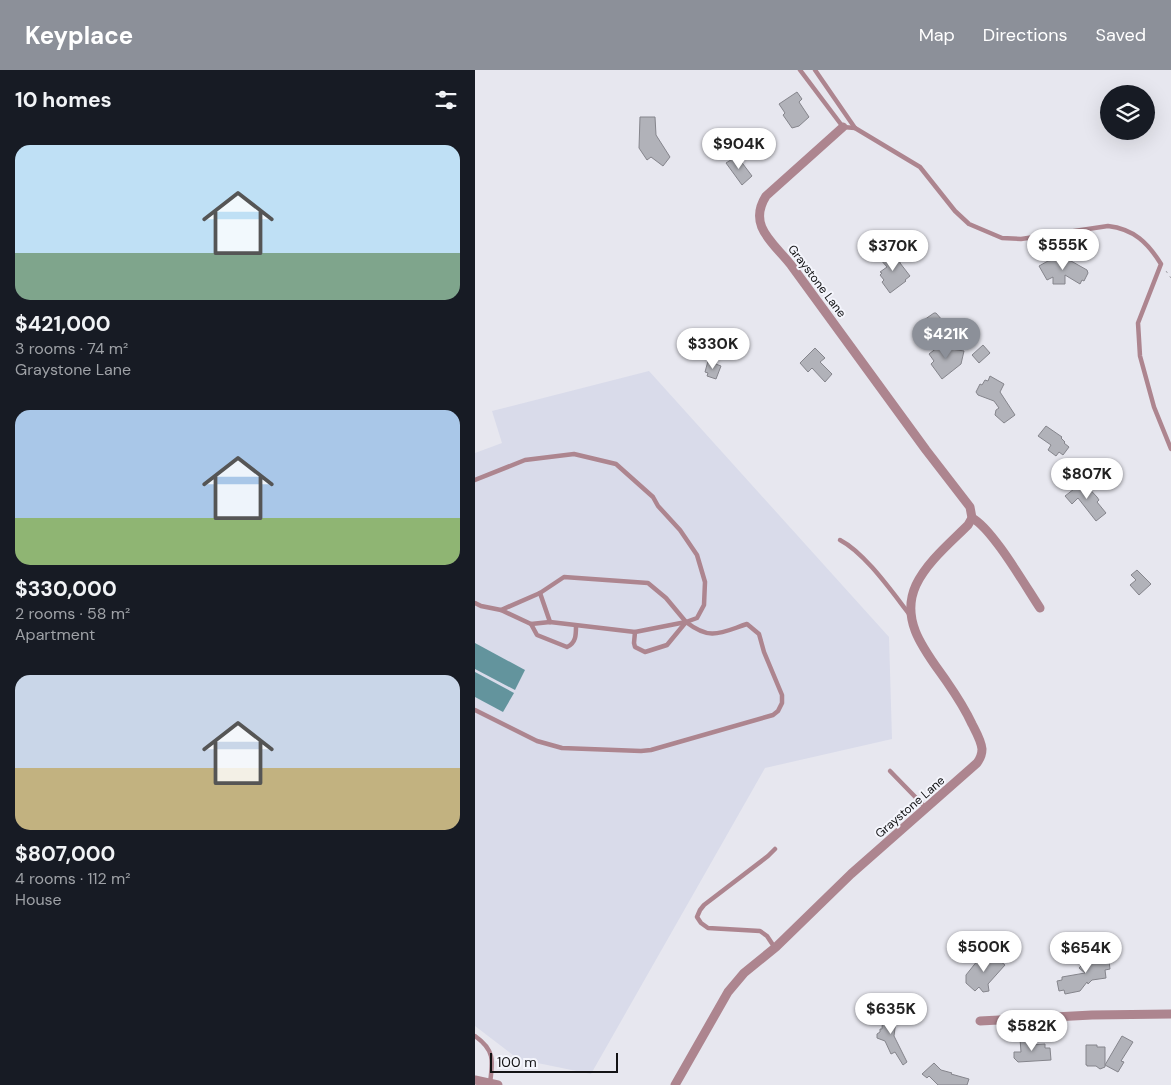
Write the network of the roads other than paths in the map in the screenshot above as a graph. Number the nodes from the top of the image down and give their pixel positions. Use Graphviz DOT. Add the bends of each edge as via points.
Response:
graph roads {
  1 [pos="800,70"];
  2 [pos="815,70"];
  3 [pos="843,127"];
  4 [pos="855,128"];
  5 [pos="1171,449"];
  6 [pos="475,480"];
  7 [pos="972,518"];
  8 [pos="840,540"];
  9 [pos="540,593"];
  10 [pos="475,602"];
  11 [pos="1040,608"];
  12 [pos="501,610"];
  13 [pos="911,616"];
  14 [pos="550,622"];
  15 [pos="686,622"];
  16 [pos="531,624"];
  17 [pos="577,626"];
  18 [pos="635,632"];
  19 [pos="475,710"];
  20 [pos="890,771"];
  21 [pos="927,809"];
  22 [pos="775,849"];
  23 [pos="775,948"];
  24 [pos="1171,1014"];
  25 [pos="980,1021"];
  26 [pos="475,1036"];
  27 [pos="475,1080"];
  28 [pos="494,1084"];
  29 [pos="675,1085"];
  1 -- 3 [label="lane"];
  2 -- 4 [label="lane"];
  3 -- 4 [label="lane"];
  3 -- 7 [label="street, Graystone Lane" via="766,196 760,205 759,223 969,507"];
  4 -- 5 [label="lane" via="920,167 969,224 1002,238 1035,238 1108,226 1126,230 1152,249 1161,264 1138,323 1140,356 1154,407"];
  6 -- 15 [label="lane" via="525,460 574,454 616,464 653,497 697,555 705,582 704,606 697,618"];
  7 -- 11 [label="street, Graystone Lane" via="991,535"];
  7 -- 13 [label="street, Graystone Lane" via="921,576 913,595"];
  8 -- 13 [label="lane" via="865,559"];
  9 -- 12 [label="lane"];
  9 -- 14 [label="lane"];
  9 -- 15 [label="lane" via="564,577 648,583"];
  10 -- 12 [label="lane"];
  12 -- 16 [label="lane"];
  13 -- 21 [label="street, Graystone Lane" via="921,644 961,704 982,750 977,763"];
  14 -- 16 [label="lane"];
  14 -- 17 [label="lane"];
  15 -- 18 [label="lane"];
  15 -- 18 [label="lane" via="667,645 645,652 635,647"];
  15 -- 19 [label="lane" via="705,633 715,634 747,624 759,634 782,695 778,711 641,751 562,748 537,741"];
  16 -- 17 [label="lane" via="537,635 567,647 576,639"];
  17 -- 18 [label="lane"];
  20 -- 21 [label="lane"];
  21 -- 23 [label="street, Graystone Lane" via="831,892"];
  22 -- 23 [label="lane" via="704,905 697,917 708,928 760,931"];
  23 -- 29 [label="street, Graystone Lane" via="744,973 728,992"];
  24 -- 25 [label="street"];
  26 -- 28 [label="lane" via="486,1044 491,1054"];
  27 -- 28 [label="street"];
}
